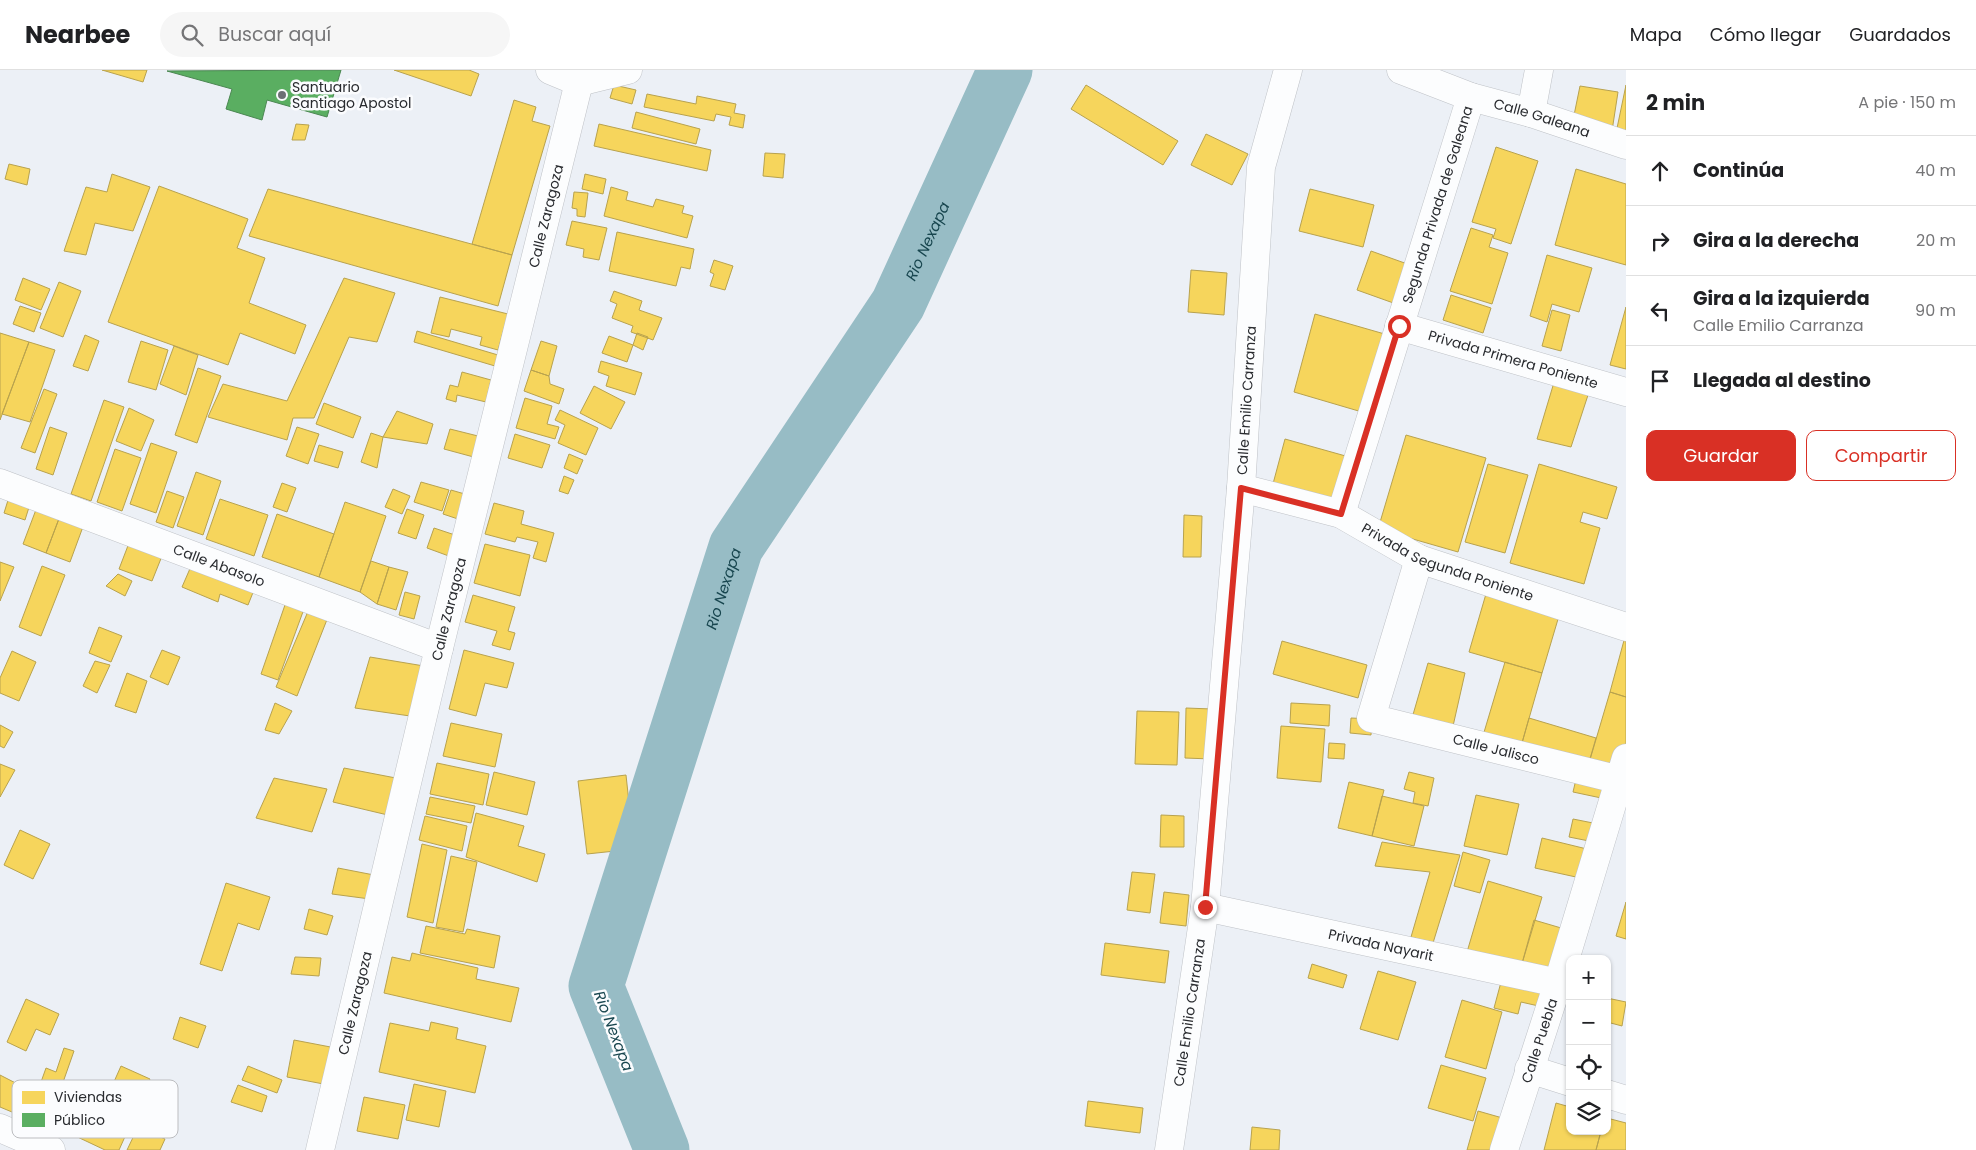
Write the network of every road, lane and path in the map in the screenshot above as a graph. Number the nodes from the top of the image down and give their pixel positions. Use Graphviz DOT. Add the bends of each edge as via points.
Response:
graph roads {
  1 [pos="550,70"];
  2 [pos="628,70"];
  3 [pos="1288,70"];
  4 [pos="1401,70"];
  5 [pos="1539,70"];
  6 [pos="581,76"];
  7 [pos="1471,97"];
  8 [pos="1531,113"];
  9 [pos="1626,145"];
  10 [pos="1399,326"];
  11 [pos="1626,392"];
  12 [pos="0,482"];
  13 [pos="1241,488"];
  14 [pos="1341,514"];
  15 [pos="1419,559"];
  16 [pos="1626,627"];
  17 [pos="439,648"];
  18 [pos="1623,769"];
  19 [pos="1618,818"];
  20 [pos="1205,907"];
  21 [pos="1558,984"];
  22 [pos="1529,1069"];
  23 [pos="1566,1081"];
  24 [pos="1611,1095"];
  25 [pos="1626,1100"];
  26 [pos="0,1128"];
  27 [pos="12,1133"];
  28 [pos="23,1138"];
  29 [pos="51,1150"];
  30 [pos="320,1150"];
  31 [pos="1169,1150"];
  32 [pos="1504,1150"];
  1 -- 6 [label="street"];
  2 -- 6 [label="street"];
  3 -- 13 [label="street, Calle Emilio Carranza" via="1261,167"];
  4 -- 7 [label="street, Calle Galeana"];
  5 -- 8 [label="street"];
  6 -- 17 [label="street, Calle Zaragoza"];
  7 -- 8 [label="street, Calle Galeana"];
  7 -- 10 [label="street, Segunda Privada de Galeana"];
  8 -- 9 [label="street, Calle Galeana"];
  10 -- 11 [label="street, Privada Primera Poniente"];
  10 -- 14 [label="street, Segunda Privada de Galeana"];
  12 -- 17 [label="street, Calle Abasolo"];
  13 -- 14 [label="street, Privada Segunda Poniente"];
  13 -- 20 [label="street, Calle Emilio Carranza"];
  14 -- 15 [label="street, Privada Segunda Poniente"];
  15 -- 16 [label="street, Privada Segunda Poniente"];
  15 -- 18 [label="street, Calle Jalisco" via="1371,718"];
  17 -- 30 [label="street, Calle Zaragoza"];
  18 -- 19 [label="street, Calle Puebla"];
  19 -- 21 [label="street, Calle Puebla"];
  20 -- 21 [label="street, Privada Nayarit"];
  20 -- 31 [label="street, Calle Emilio Carranza"];
  21 -- 22 [label="street, Calle Puebla"];
  22 -- 23 [label="street"];
  22 -- 32 [label="street, Calle Puebla"];
  24 -- 25 [label="street"];
  26 -- 27 [label="street"];
  28 -- 29 [label="street"];
}
